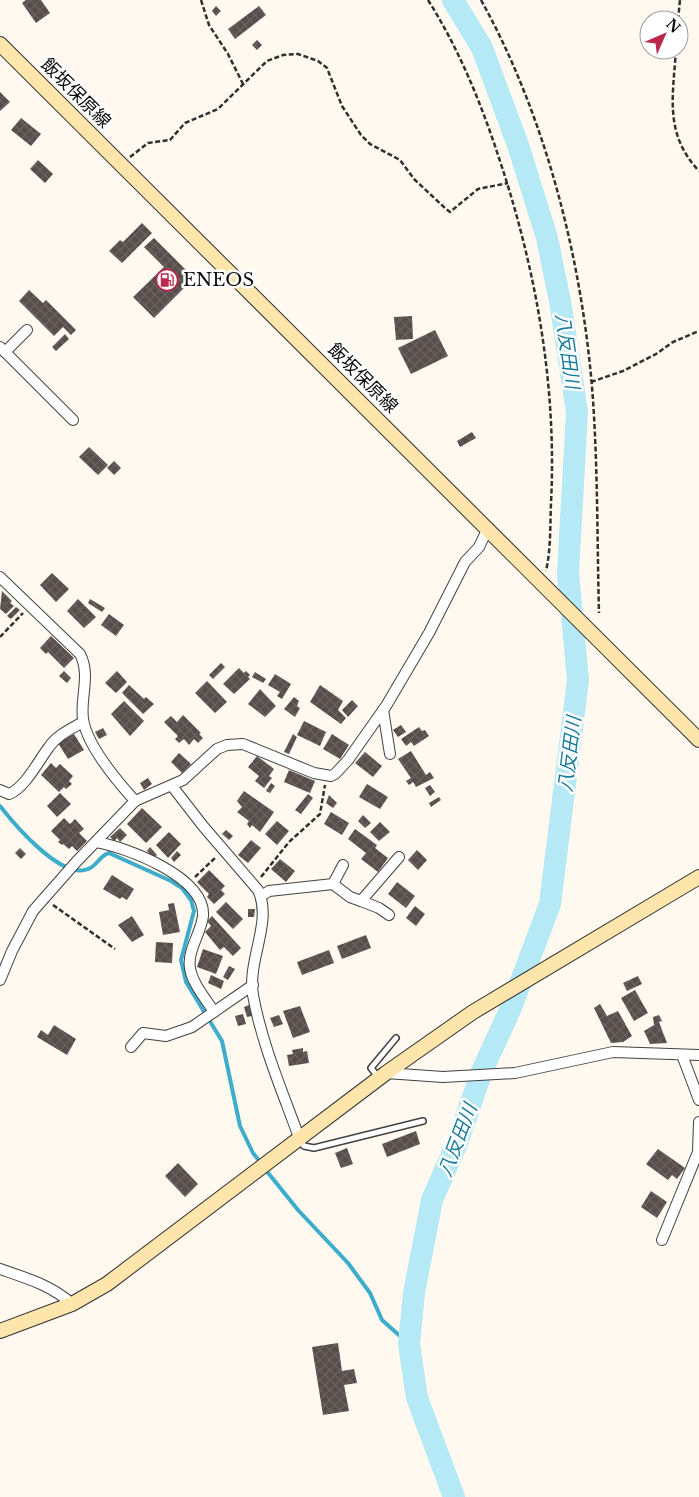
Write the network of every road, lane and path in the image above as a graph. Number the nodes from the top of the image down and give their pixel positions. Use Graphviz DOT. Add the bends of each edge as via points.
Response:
graph roads {
  1 [pos="201,0"];
  2 [pos="428,0"];
  3 [pos="481,0"];
  4 [pos="0,44"];
  5 [pos="676,60"];
  6 [pos="243,84"];
  7 [pos="120,164"];
  8 [pos="699,171"];
  9 [pos="508,183"];
  10 [pos="27,330"];
  11 [pos="699,331"];
  12 [pos="3,350"];
  13 [pos="591,382"];
  14 [pos="73,420"];
  15 [pos="488,528"];
  16 [pos="0,577"];
  17 [pos="544,585"];
  18 [pos="30,606"];
  19 [pos="599,613"];
  20 [pos="0,637"];
  21 [pos="383,710"];
  22 [pos="84,722"];
  23 [pos="699,740"];
  24 [pos="390,754"];
  25 [pos="326,776"];
  26 [pos="172,786"];
  27 [pos="0,790"];
  28 [pos="135,802"];
  29 [pos="96,842"];
  30 [pos="224,850"];
  31 [pos="399,857"];
  32 [pos="343,865"];
  33 [pos="699,877"];
  34 [pos="188,883"];
  35 [pos="254,884"];
  36 [pos="333,884"];
  37 [pos="261,896"];
  38 [pos="44,898"];
  39 [pos="361,901"];
  40 [pos="389,915"];
  41 [pos="115,949"];
  42 [pos="0,980"];
  43 [pos="253,986"];
  44 [pos="209,1015"];
  45 [pos="396,1038"];
  46 [pos="131,1047"];
  47 [pos="682,1055"];
  48 [pos="699,1055"];
  49 [pos="383,1076"];
  50 [pos="699,1100"];
  51 [pos="423,1121"];
  52 [pos="699,1122"];
  53 [pos="300,1140"];
  54 [pos="662,1240"];
  55 [pos="0,1268"];
  56 [pos="72,1304"];
  57 [pos="0,1331"];
  1 -- 6 [label="path" via="209,25"];
  2 -- 9 [label="path" via="464,66"];
  3 -- 13 [label="path" via="516,72 554,184 578,280"];
  4 -- 7 [label="main road, 飯坂保原線"];
  5 -- 8 [label="path" via="674,125 685,154"];
  6 -- 7 [label="path" via="218,109 185,123 170,140 148,143"];
  6 -- 9 [label="path" via="275,57 307,56 327,68 342,106 361,135 370,144 400,160 414,179 450,212 478,189"];
  7 -- 15 [label="main road, 飯坂保原線"];
  9 -- 17 [label="path" via="529,258 548,384 553,475 549,559"];
  10 -- 12 [label="street"];
  11 -- 13 [label="path" via="623,371"];
  12 -- 14 [label="street"];
  13 -- 19 [label="path"];
  15 -- 17 [label="main road, 飯坂保原線"];
  15 -- 21 [label="street" via="479,547 465,562 429,633"];
  16 -- 18 [label="street"];
  17 -- 23 [label="main road, 飯坂保原線"];
  18 -- 20 [label="path"];
  18 -- 22 [label="street" via="82,659 86,668"];
  21 -- 24 [label="street"];
  21 -- 25 [label="street" via="336,774"];
  22 -- 27 [label="street" via="55,740 14,792 9,794"];
  22 -- 28 [label="street" via="91,742"];
  25 -- 26 [label="street" via="236,744 217,749 192,773"];
  25 -- 35 [label="path" via="320,814 289,842"];
  26 -- 28 [label="street"];
  26 -- 30 [label="street"];
  28 -- 29 [label="street"];
  29 -- 34 [label="street" via="117,846"];
  29 -- 38 [label="street"];
  30 -- 34 [label="path"];
  30 -- 35 [label="street"];
  31 -- 39 [label="street"];
  32 -- 36 [label="street"];
  33 -- 49 [label="main road" via="473,1012"];
  34 -- 44 [label="street" via="203,913 189,967"];
  35 -- 37 [label="street"];
  36 -- 37 [label="street" via="269,891"];
  36 -- 39 [label="street"];
  37 -- 43 [label="street" via="263,914 252,974"];
  38 -- 41 [label="path"];
  38 -- 42 [label="street" via="33,911"];
  39 -- 40 [label="street"];
  43 -- 44 [label="street"];
  43 -- 53 [label="street" via="268,1053"];
  44 -- 46 [label="street" via="192,1027 166,1036 143,1033"];
  45 -- 49 [label="lane" via="371,1068"];
  47 -- 48 [label="street"];
  47 -- 49 [label="street" via="613,1052 515,1073"];
  47 -- 50 [label="street"];
  49 -- 53 [label="main road"];
  51 -- 53 [label="lane" via="314,1148 304,1146"];
  52 -- 54 [label="street" via="698,1152"];
  53 -- 56 [label="main road" via="107,1284"];
  55 -- 56 [label="street" via="42,1284"];
  56 -- 57 [label="main road"];
}
